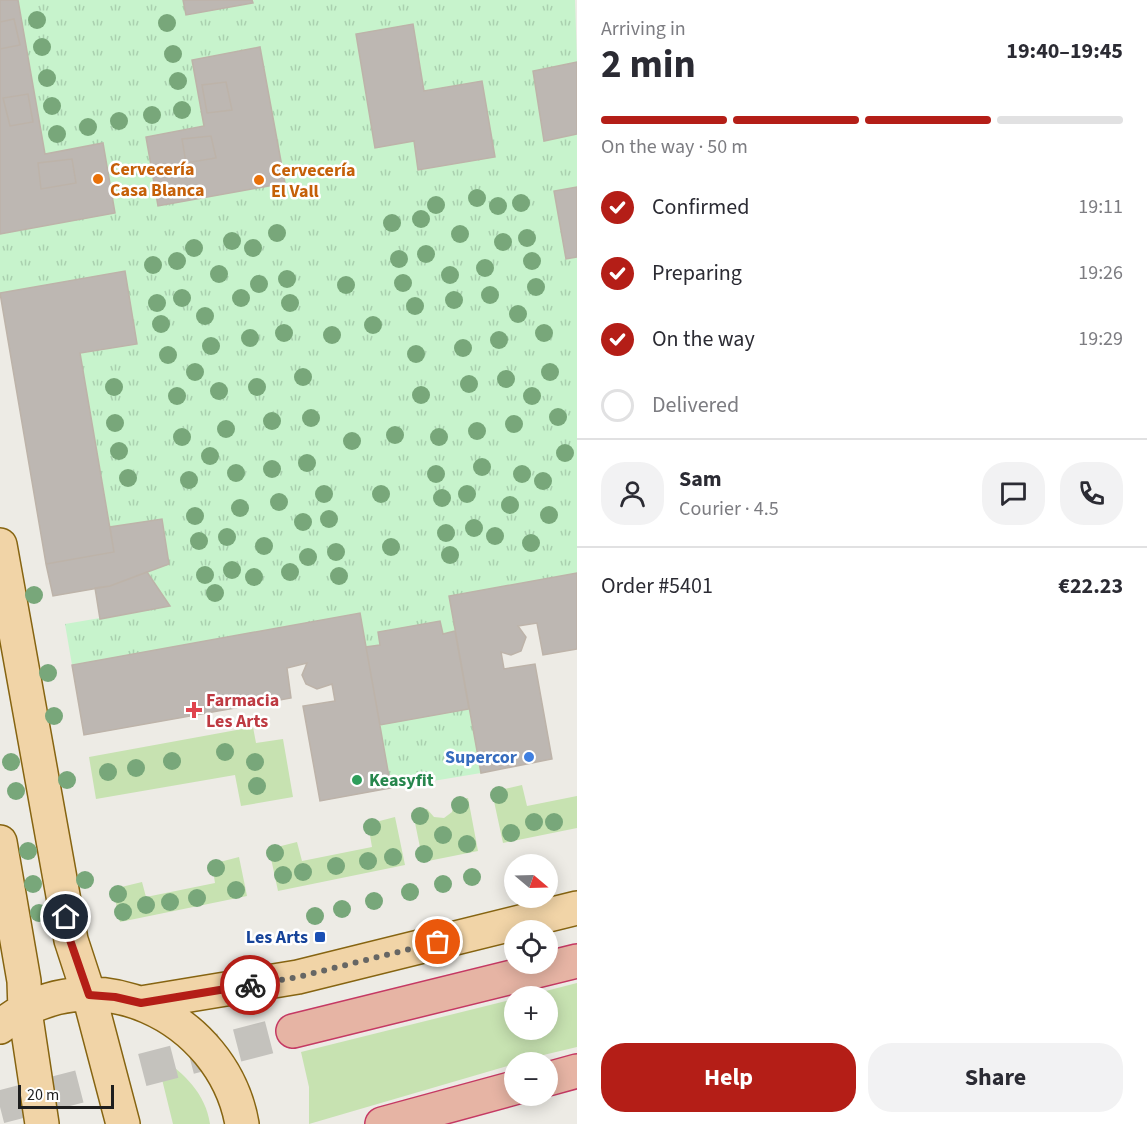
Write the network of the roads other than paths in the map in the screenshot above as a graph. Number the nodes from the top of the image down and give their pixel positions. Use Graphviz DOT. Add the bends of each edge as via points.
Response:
graph roads {
  1 [pos="0,545"];
  2 [pos="0,842"];
  3 [pos="577,908"];
  4 [pos="577,961"];
  5 [pos="89,995"];
  6 [pos="141,1003"];
  7 [pos="12,1019"];
  8 [pos="293,1031"];
  9 [pos="577,1071"];
  10 [pos="558,1076"];
  11 [pos="504,1091"];
  12 [pos="42,1124"];
  13 [pos="123,1124"];
  14 [pos="242,1124"];
  15 [pos="382,1124"];
  1 -- 5 [label="main road" via="70,940"];
  2 -- 7 [label="main road" via="24,981"];
  3 -- 6 [label="main road" via="298,977"];
  4 -- 8 [label="highway"];
  5 -- 6 [label="main road"];
  5 -- 7 [label="main road" via="56,999"];
  5 -- 13 [label="main road"];
  6 -- 14 [label="main road" via="192,1032 213,1054 228,1079"];
  7 -- 12 [label="main road"];
  9 -- 10 [label="highway"];
  11 -- 15 [label="highway"];
}
